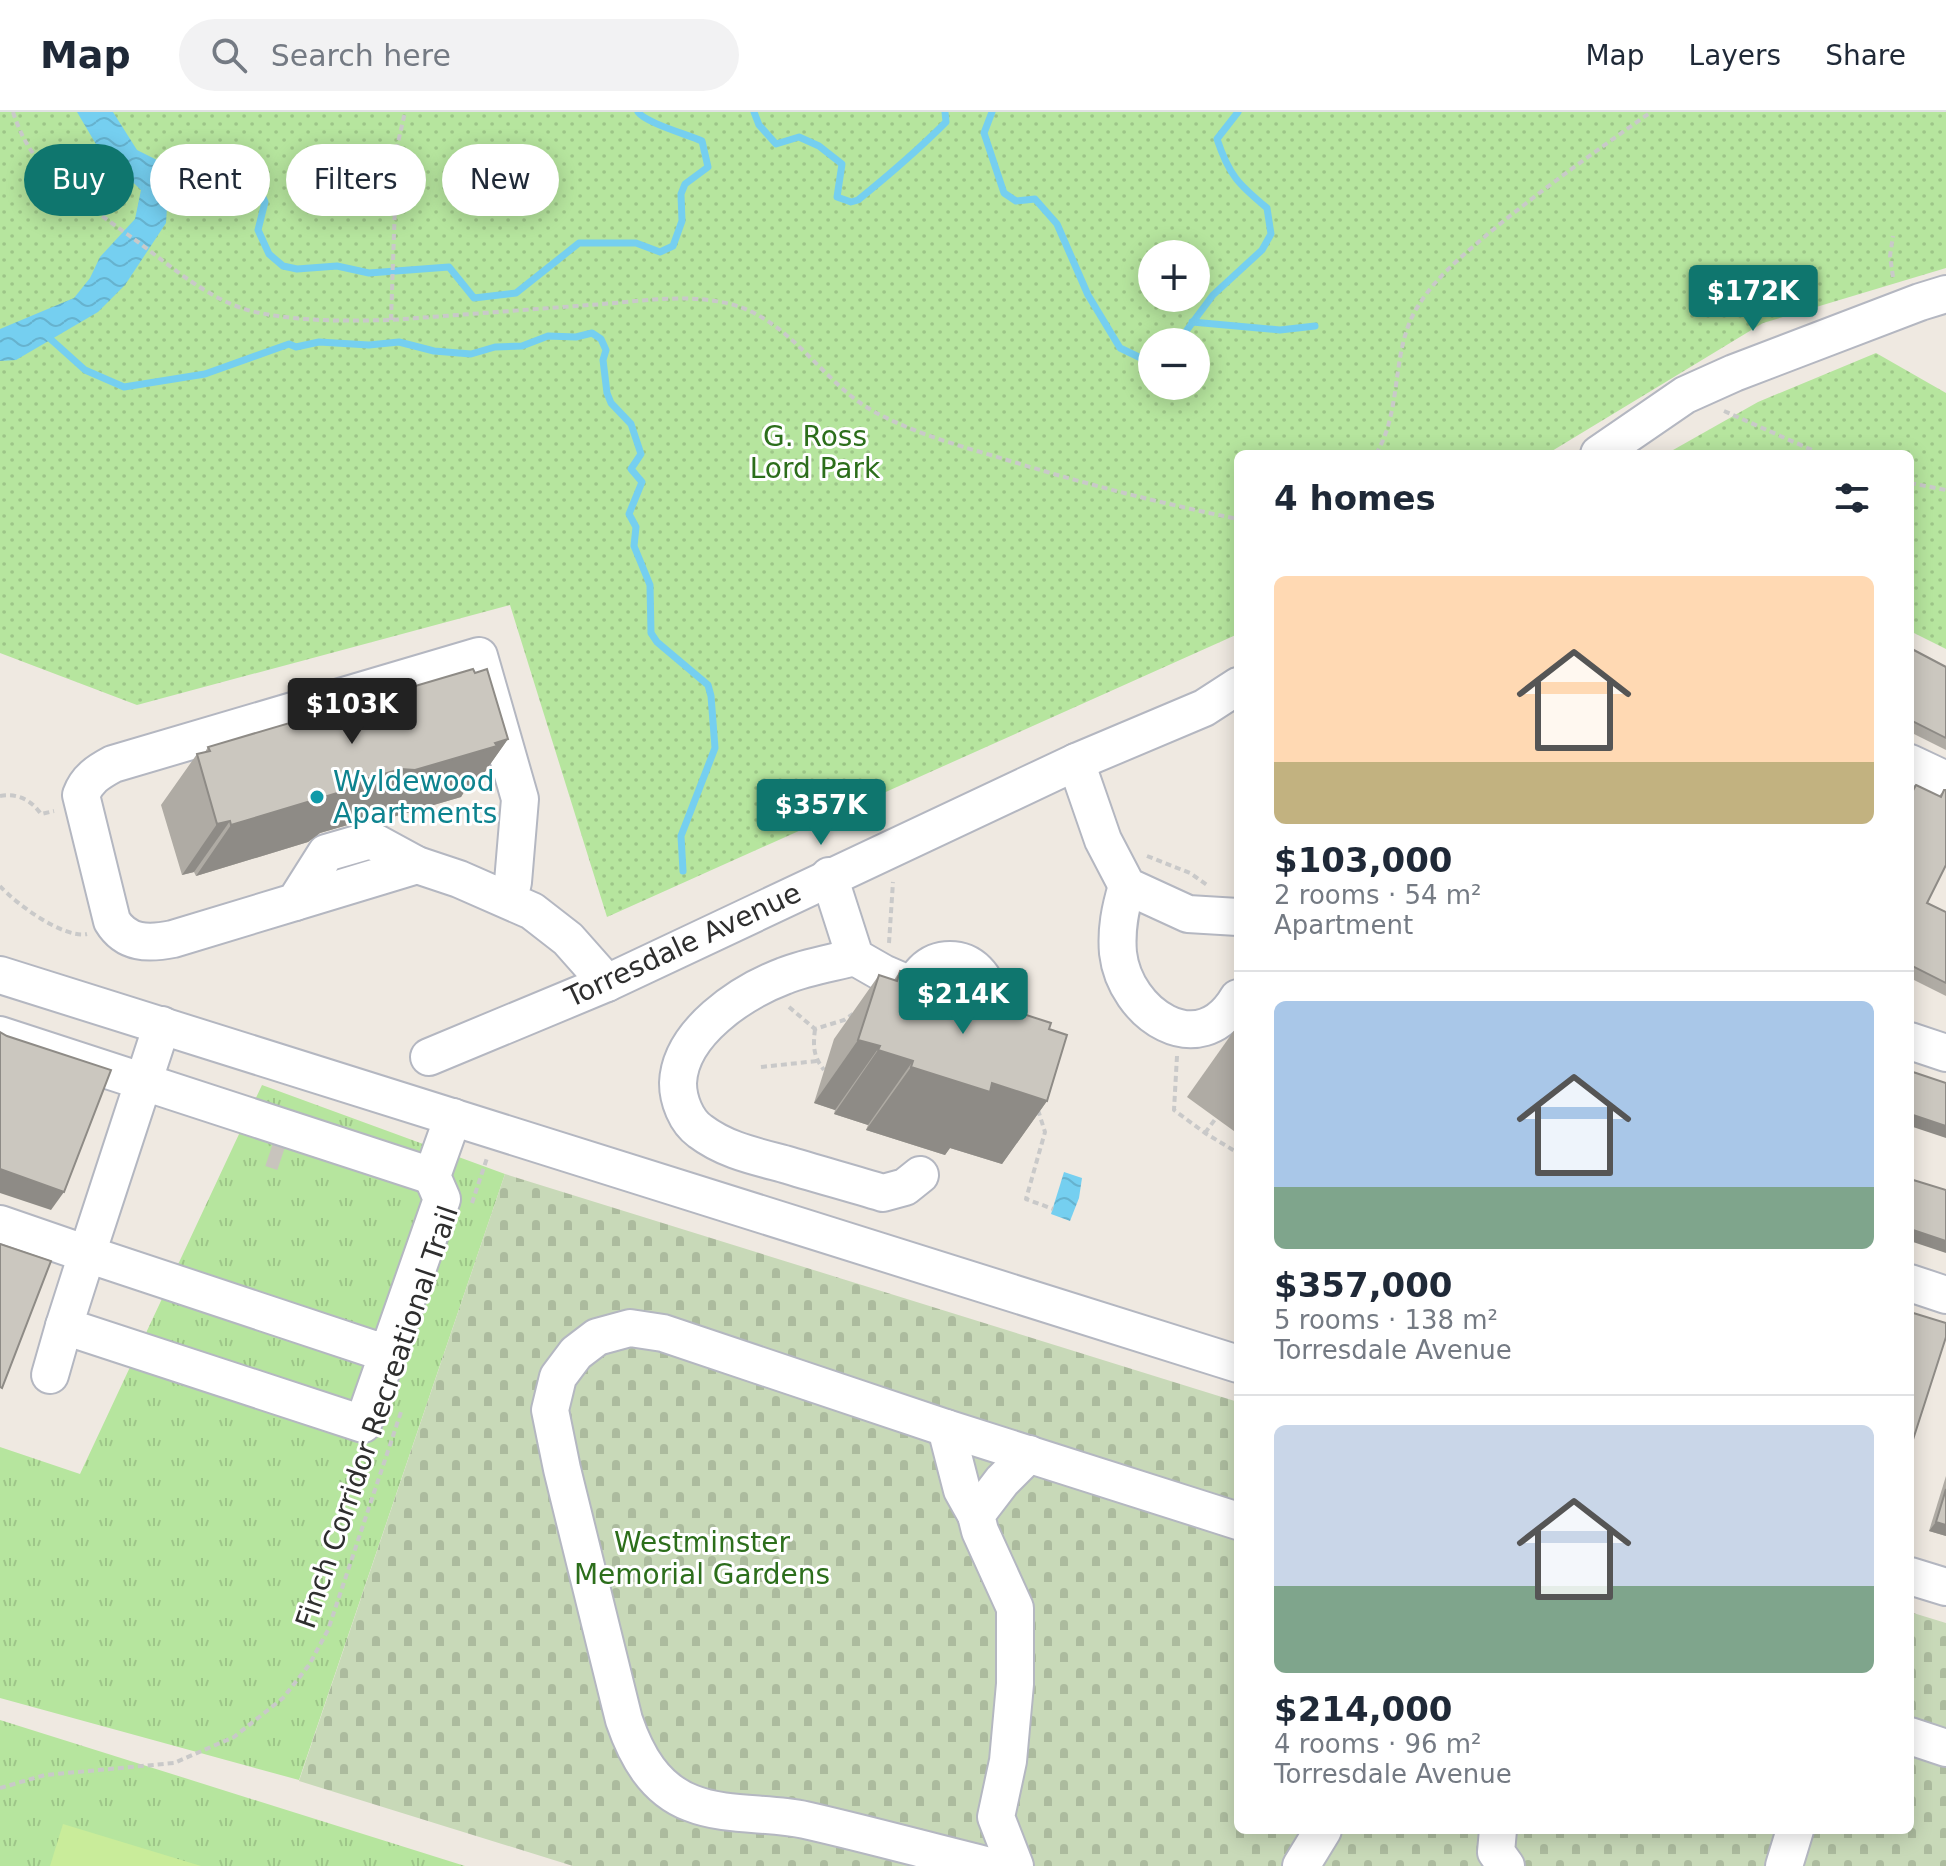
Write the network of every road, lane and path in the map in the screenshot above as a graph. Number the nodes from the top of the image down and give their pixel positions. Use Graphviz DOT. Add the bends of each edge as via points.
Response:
graph roads {
  1 [pos="13,112"];
  2 [pos="405,112"];
  3 [pos="1651,112"];
  4 [pos="1893,236"];
  5 [pos="1893,277"];
  6 [pos="1946,294"];
  7 [pos="391,320"];
  8 [pos="1719,409"];
  9 [pos="1378,450"];
  10 [pos="1605,450"];
  11 [pos="1812,450"];
  12 [pos="1914,484"];
  13 [pos="1946,490"];
  14 [pos="1234,518"];
  15 [pos="1234,689"];
  16 [pos="1076,762"];
  17 [pos="1914,765"];
  18 [pos="1946,780"];
  19 [pos="493,786"];
  20 [pos="0,796"];
  21 [pos="55,810"];
  22 [pos="516,839"];
  23 [pos="1137,871"];
  24 [pos="829,876"];
  25 [pos="893,882"];
  26 [pos="0,886"];
  27 [pos="0,894"];
  28 [pos="11,898"];
  29 [pos="509,900"];
  30 [pos="1232,917"];
  31 [pos="95,931"];
  32 [pos="866,964"];
  33 [pos="0,975"];
  34 [pos="607,983"];
  35 [pos="769,983"];
  36 [pos="913,986"];
  37 [pos="1234,1003"];
  38 [pos="858,1010"];
  39 [pos="162,1025"];
  40 [pos="815,1029"];
  41 [pos="0,1035"];
  42 [pos="1914,1042"];
  43 [pos="1184,1047"];
  44 [pos="1946,1053"];
  45 [pos="429,1057"];
  46 [pos="817,1061"];
  47 [pos="761,1067"];
  48 [pos="824,1070"];
  49 [pos="144,1082"];
  50 [pos="1033,1099"];
  51 [pos="243,1114"];
  52 [pos="453,1117"];
  53 [pos="1216,1118"];
  54 [pos="490,1128"];
  55 [pos="1205,1133"];
  56 [pos="323,1140"];
  57 [pos="1234,1151"];
  58 [pos="920,1175"];
  59 [pos="432,1176"];
  60 [pos="1053,1209"];
  61 [pos="468,1215"];
  62 [pos="3,1228"];
  63 [pos="87,1254"];
  64 [pos="1914,1284"];
  65 [pos="1946,1295"];
  66 [pos="64,1326"];
  67 [pos="388,1354"];
  68 [pos="1234,1363"];
  69 [pos="50,1375"];
  70 [pos="403,1408"];
  71 [pos="946,1428"];
  72 [pos="1029,1454"];
  73 [pos="976,1515"];
  74 [pos="1234,1520"];
  75 [pos="1914,1577"];
  76 [pos="1946,1587"];
  77 [pos="1914,1737"];
  78 [pos="1946,1748"];
  79 [pos="0,1788"];
  80 [pos="996,1817"];
  81 [pos="1321,1834"];
  82 [pos="1498,1834"];
  83 [pos="942,1855"];
  84 [pos="990,1866"];
  85 [pos="1015,1866"];
  86 [pos="1301,1866"];
  87 [pos="1506,1866"];
  1 -- 7 [label="path" via="22,137 61,183 215,295 248,310 296,320"];
  2 -- 7 [label="path" via="397,147"];
  3 -- 9 [label="path" via="1545,186 1454,263 1423,297 1405,334 1390,421"];
  4 -- 5 [label="path"];
  6 -- 10 [label="street" via="1685,395"];
  7 -- 14 [label="path" via="682,299 740,307 785,335 847,392 901,425 1055,475"];
  8 -- 11 [label="path"];
  12 -- 13 [label="path"];
  15 -- 16 [label="street, Torresdale Avenue" via="1204,708"];
  16 -- 23 [label="street" via="1103,840"];
  16 -- 24 [label="street, Torresdale Avenue"];
  17 -- 18 [label="street"];
  19 -- 22 [label="street"];
  20 -- 21 [label="path" via="22,797 41,814"];
  22 -- 29 [label="street"];
  22 -- 29 [label="street" via="520,799 479,656 113,764 97,772 81,795 112,921 127,938 153,943 173,939 295,902 326,853 371,840 417,865"];
  23 -- 30 [label="street" via="1188,914"];
  23 -- 30 [label="path" via="1190,873 1215,890"];
  23 -- 37 [label="street" via="1118,917 1118,955 1139,1003 1179,1029 1222,1019"];
  24 -- 32 [label="street"];
  24 -- 34 [label="street, Torresdale Avenue"];
  25 -- 32 [label="path" via="889,950"];
  26 -- 28 [label="path"];
  27 -- 28 [label="path"];
  28 -- 31 [label="path" via="70,934"];
  29 -- 34 [label="street" via="555,927"];
  32 -- 35 [label="street" via="785,975"];
  32 -- 36 [label="street"];
  33 -- 39 [label="street"];
  34 -- 45 [label="street, Torresdale Avenue"];
  35 -- 40 [label="path"];
  35 -- 58 [label="street" via="718,1016 684,1057 678,1093 696,1129 723,1147 883,1193 905,1187"];
  38 -- 40 [label="path"];
  39 -- 49 [label="street"];
  39 -- 52 [label="street"];
  40 -- 46 [label="path"];
  41 -- 49 [label="street"];
  42 -- 44 [label="street"];
  43 -- 55 [label="path" via="1175,1058 1174,1110"];
  46 -- 47 [label="path"];
  46 -- 48 [label="path"];
  49 -- 51 [label="street"];
  49 -- 63 [label="street"];
  50 -- 60 [label="path" via="1045,1132 1026,1199"];
  51 -- 56 [label="street"];
  51 -- 56 [label="street" via="256,1137 277,1151 295,1154"];
  52 -- 54 [label="street"];
  52 -- 59 [label="street"];
  53 -- 55 [label="path"];
  54 -- 61 [label="path, Finch Corridor Recreational Trail" via="492,1141"];
  54 -- 68 [label="street"];
  55 -- 57 [label="path"];
  56 -- 59 [label="street"];
  59 -- 67 [label="street" via="442,1199"];
  62 -- 63 [label="street"];
  63 -- 66 [label="street"];
  63 -- 67 [label="street"];
  64 -- 65 [label="street"];
  66 -- 67 [label="street" via="363,1424"];
  66 -- 69 [label="street"];
  70 -- 79 [label="path, Finch Corridor Recreational Trail" via="328,1630 283,1698 234,1737 174,1763 45,1775"];
  71 -- 72 [label="street"];
  71 -- 73 [label="street" via="962,1490"];
  71 -- 83 [label="street" via="663,1333 630,1328 597,1337 576,1353 558,1377 550,1410 620,1707 645,1768 690,1803 805,1820"];
  72 -- 73 [label="street"];
  72 -- 74 [label="street"];
  73 -- 80 [label="street" via="1015,1608 1008,1761"];
  75 -- 76 [label="street"];
  77 -- 78 [label="street"];
  80 -- 83 [label="street"];
  80 -- 85 [label="street"];
  81 -- 86 [label="street"];
  82 -- 87 [label="street" via="1496,1852"];
  83 -- 84 [label="street"];
}
